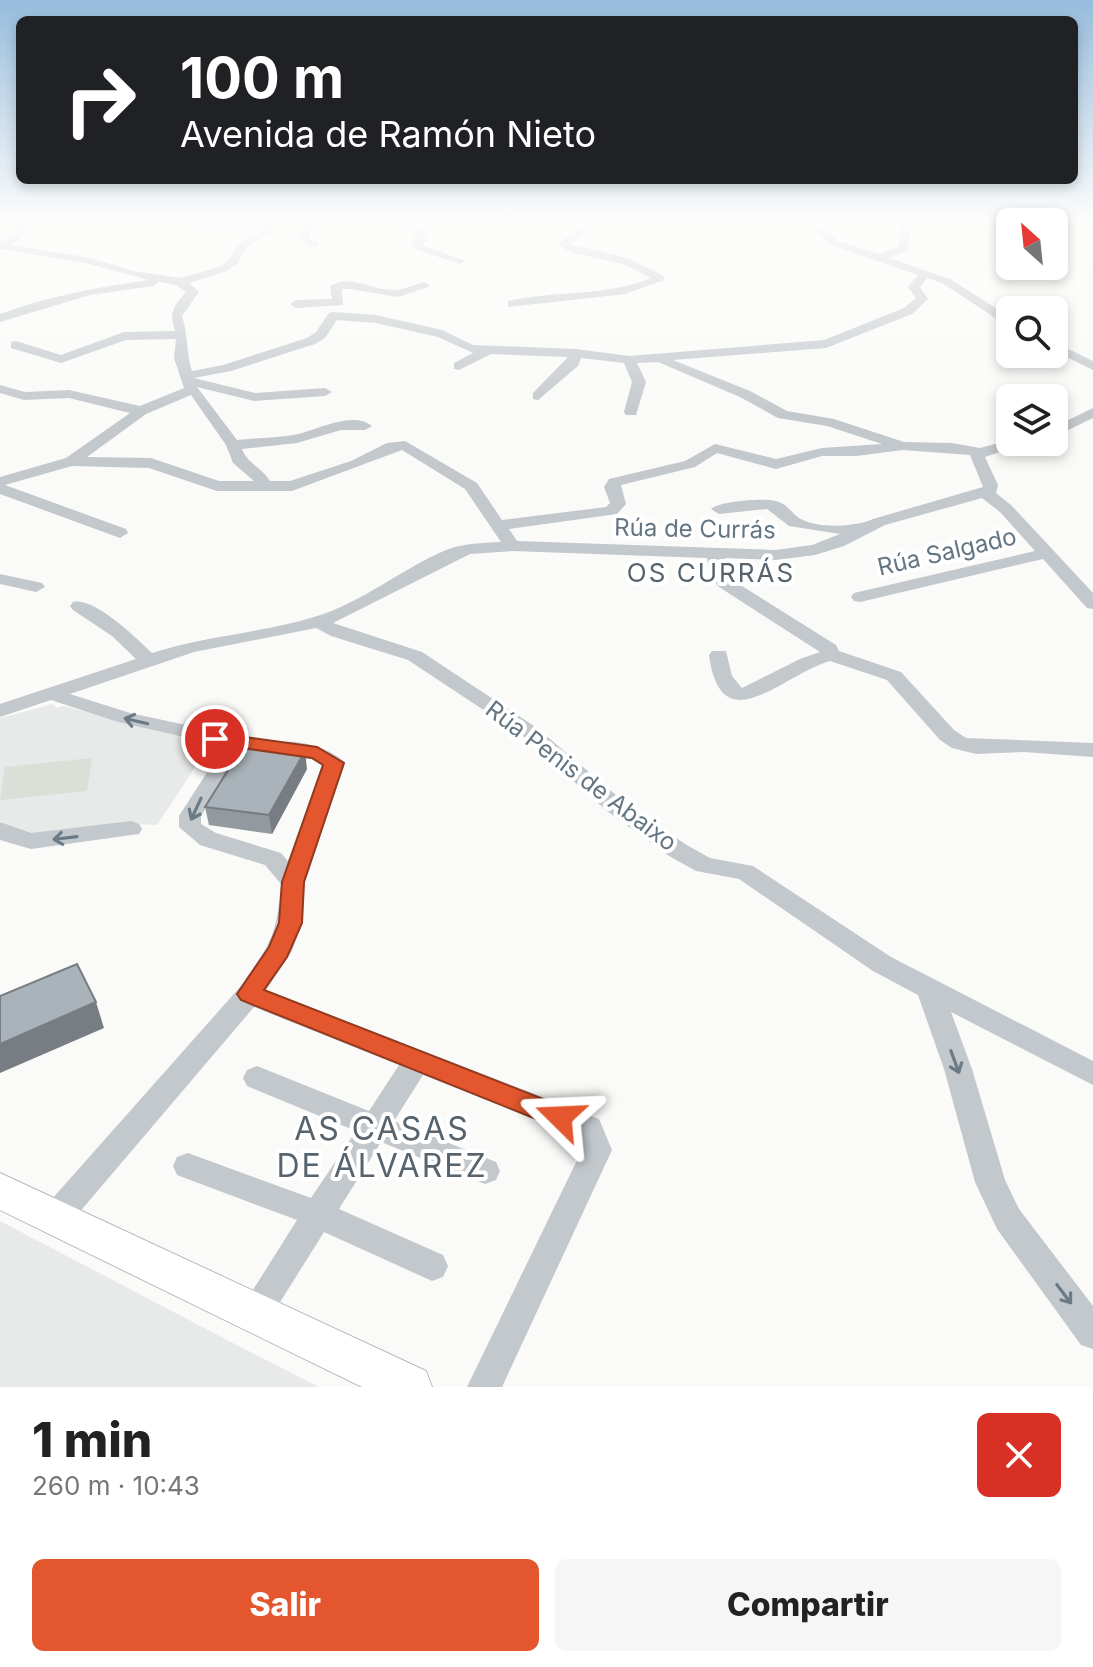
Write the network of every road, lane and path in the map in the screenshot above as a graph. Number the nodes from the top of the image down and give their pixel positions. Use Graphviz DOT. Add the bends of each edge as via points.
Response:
graph roads {
  1 [pos="110,288"];
  2 [pos="187,288"];
  3 [pos="336,288"];
  4 [pos="370,288"];
  5 [pos="418,288"];
  6 [pos="630,288"];
  7 [pos="914,288"];
  8 [pos="957,288"];
  9 [pos="339,302"];
  10 [pos="296,304"];
  11 [pos="512,304"];
  12 [pos="996,313"];
  13 [pos="333,316"];
  14 [pos="0,318"];
  15 [pos="182,335"];
  16 [pos="16,345"];
  17 [pos="486,351"];
  18 [pos="576,353"];
  19 [pos="1068,353"];
  20 [pos="662,358"];
  21 [pos="629,360"];
  22 [pos="459,366"];
  23 [pos="1093,366"];
  24 [pos="188,383"];
  25 [pos="0,389"];
  26 [pos="325,392"];
  27 [pos="538,396"];
  28 [pos="141,411"];
  29 [pos="631,412"];
  30 [pos="1093,412"];
  31 [pos="1068,425"];
  32 [pos="365,426"];
  33 [pos="233,445"];
  34 [pos="903,446"];
  35 [pos="996,448"];
  36 [pos="979,452"];
  37 [pos="71,461"];
  38 [pos="0,482"];
  39 [pos="265,486"];
  40 [pos="0,489"];
  41 [pos="985,492"];
  42 [pos="719,509"];
  43 [pos="499,525"];
  44 [pos="859,531"];
  45 [pos="120,533"];
  46 [pos="512,546"];
  47 [pos="715,553"];
  48 [pos="1044,554"];
  49 [pos="0,579"];
  50 [pos="1084,583"];
  51 [pos="36,587"];
  52 [pos="860,597"];
  53 [pos="1093,604"];
  54 [pos="79,606"];
  55 [pos="319,622"];
  56 [pos="719,655"];
  57 [pos="831,655"];
  58 [pos="148,660"];
  59 [pos="57,693"];
  60 [pos="0,711"];
  61 [pos="236,743"];
  62 [pos="1093,750"];
  63 [pos="131,829"];
  64 [pos="0,830"];
  65 [pos="307,838"];
  66 [pos="263,855"];
  67 [pos="293,882"];
  68 [pos="929,989"];
  69 [pos="249,994"];
  70 [pos="417,1061"];
  71 [pos="1093,1074"];
  72 [pos="257,1078"];
  73 [pos="375,1126"];
  74 [pos="188,1166"];
  75 [pos="485,1171"];
  76 [pos="0,1191"];
  77 [pos="317,1214"];
  78 [pos="55,1218"];
  79 [pos="432,1266"];
  80 [pos="255,1312"];
  81 [pos="1093,1333"];
  82 [pos="410,1387"];
  83 [pos="484,1387"];
  1 -- 14 [label="street" via="54,295"];
  2 -- 15 [label="street" via="193,292 176,316"];
  3 -- 9 [label="street"];
  4 -- 5 [label="street" via="401,296"];
  6 -- 11 [label="street"];
  7 -- 20 [label="street" via="922,299 908,311 839,341"];
  8 -- 12 [label="street"];
  9 -- 10 [label="street"];
  9 -- 13 [label="street"];
  13 -- 17 [label="street" via="376,319 442,334"];
  13 -- 24 [label="street" via="311,341"];
  15 -- 16 [label="street" via="124,336 61,359"];
  15 -- 24 [label="street"];
  17 -- 18 [label="street"];
  17 -- 22 [label="street"];
  18 -- 21 [label="street"];
  18 -- 27 [label="street" via="573,363"];
  19 -- 23 [label="street"];
  20 -- 21 [label="street"];
  20 -- 34 [label="street" via="783,415 829,422"];
  21 -- 29 [label="street" via="639,382"];
  24 -- 26 [label="street" via="254,397"];
  24 -- 28 [label="street"];
  24 -- 33 [label="street"];
  25 -- 28 [label="street" via="24,396 69,394"];
  28 -- 37 [label="street"];
  30 -- 31 [label="street"];
  32 -- 33 [label="street"];
  33 -- 39 [label="street" via="238,460"];
  34 -- 36 [label="street"];
  34 -- 43 [label="street" via="822,452 776,464 715,448 690,464 615,482 618,504 611,511"];
  35 -- 36 [label="street"];
  36 -- 41 [label="street" via="991,489"];
  37 -- 38 [label="street"];
  37 -- 39 [label="street" via="151,463 217,486"];
  39 -- 43 [label="street" via="302,485 405,445 471,486"];
  40 -- 45 [label="street"];
  41 -- 44 [label="street, Rúa de Currás"];
  41 -- 48 [label="street, Rúa Salgado"];
  42 -- 44 [label="street" via="767,504 795,523"];
  43 -- 46 [label="street"];
  44 -- 47 [label="street, Rúa de Currás" via="797,553"];
  46 -- 47 [label="street, Rúa de Currás"];
  46 -- 55 [label="street, Rúa de Currás" via="460,551"];
  47 -- 57 [label="street" via="725,583"];
  48 -- 50 [label="street, Rúa Salgado"];
  48 -- 52 [label="street, Rúa Salgado"];
  49 -- 51 [label="street"];
  50 -- 53 [label="street, Rúa Salgado"];
  54 -- 58 [label="street" via="119,632"];
  55 -- 58 [label="street, Rúa de Currás" via="221,639"];
  55 -- 68 [label="street, Rúa Penis de Abaixo" via="337,632 396,645 415,656 530,732 615,806 677,850 704,865 745,872 882,964"];
  56 -- 57 [label="street" via="722,677 738,696 758,691 787,670"];
  57 -- 62 [label="street" via="894,676 959,743"];
  58 -- 59 [label="street, Rúa de Currás"];
  59 -- 60 [label="street, Rúa de Currás"];
  61 -- 59 [label="street, one-way" via="125,718"];
  61 -- 65 [label="street" via="317,753 334,763"];
  61 -- 66 [label="street, one-way" via="190,816 190,827 208,839"];
  63 -- 64 [label="street, one-way" via="31,841"];
  65 -- 66 [label="street"];
  65 -- 67 [label="street"];
  66 -- 67 [label="street"];
  67 -- 69 [label="street" via="290,923 279,951"];
  68 -- 71 [label="street, Rúa Penis de Abaixo"];
  68 -- 81 [label="street, one-way" via="990,1182 1008,1219"];
  69 -- 70 [label="street"];
  69 -- 78 [label="street"];
  70 -- 73 [label="street"];
  70 -- 83 [label="street" via="589,1128 597,1150"];
  72 -- 73 [label="street"];
  73 -- 75 [label="street"];
  73 -- 77 [label="street"];
  74 -- 77 [label="street"];
  76 -- 78 [label="main road"];
  77 -- 79 [label="street"];
  77 -- 80 [label="street"];
  78 -- 80 [label="main road"];
  80 -- 82 [label="main road"];
}
